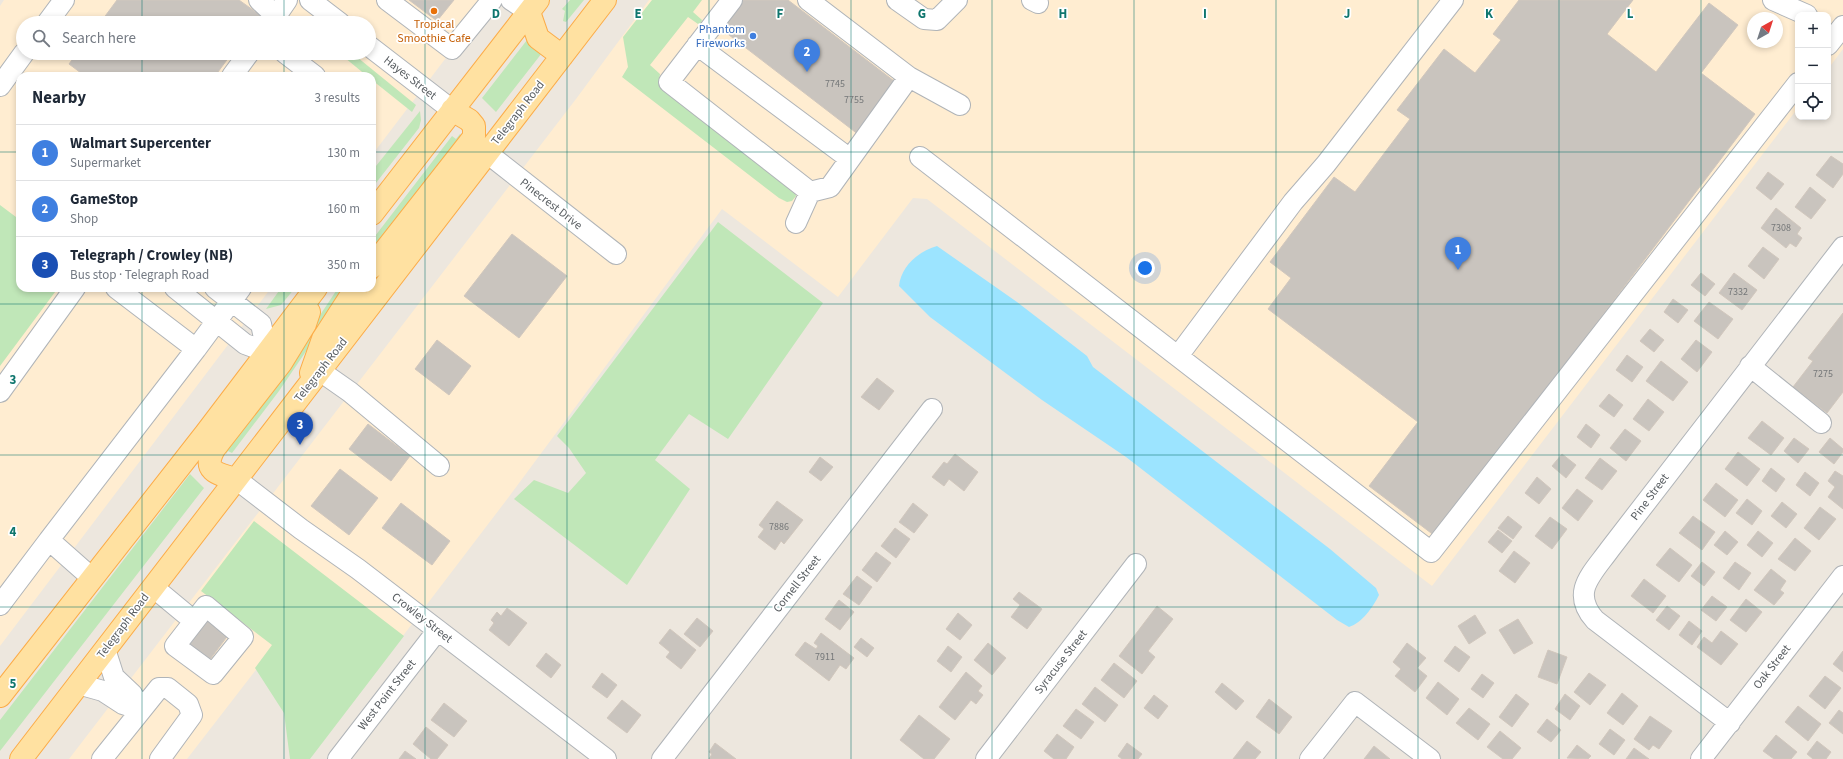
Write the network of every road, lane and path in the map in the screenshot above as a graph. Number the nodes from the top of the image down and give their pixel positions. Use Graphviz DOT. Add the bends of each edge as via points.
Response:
graph roads {
  1 [pos="64,0"];
  2 [pos="260,0"];
  3 [pos="387,0"];
  4 [pos="492,0"];
  5 [pos="511,0"];
  6 [pos="605,0"];
  7 [pos="732,0"];
  8 [pos="808,0"];
  9 [pos="897,0"];
  10 [pos="957,0"];
  11 [pos="1454,0"];
  12 [pos="1773,0"];
  13 [pos="316,2"];
  14 [pos="534,6"];
  15 [pos="1800,12"];
  16 [pos="278,13"];
  17 [pos="52,16"];
  18 [pos="332,16"];
  19 [pos="697,45"];
  20 [pos="376,51"];
  21 [pos="562,56"];
  22 [pos="19,60"];
  23 [pos="244,60"];
  24 [pos="295,60"];
  25 [pos="235,72"];
  26 [pos="310,72"];
  27 [pos="909,77"];
  28 [pos="1797,84"];
  29 [pos="0,86"];
  30 [pos="960,105"];
  31 [pos="452,110"];
  32 [pos="487,153"];
  33 [pos="920,157"];
  34 [pos="850,159"];
  35 [pos="810,192"];
  36 [pos="376,209"];
  37 [pos="796,223"];
  38 [pos="1843,247"];
  39 [pos="616,254"];
  40 [pos="376,263"];
  41 [pos="72,292"];
  42 [pos="121,292"];
  43 [pos="180,292"];
  44 [pos="313,292"];
  45 [pos="315,292"];
  46 [pos="353,292"];
  47 [pos="236,294"];
  48 [pos="217,322"];
  49 [pos="196,349"];
  50 [pos="267,352"];
  51 [pos="1178,356"];
  52 [pos="1750,366"];
  53 [pos="320,371"];
  54 [pos="305,391"];
  55 [pos="0,392"];
  56 [pos="932,409"];
  57 [pos="1821,422"];
  58 [pos="439,466"];
  59 [pos="236,479"];
  60 [pos="49,540"];
  61 [pos="1136,564"];
  62 [pos="1843,576"];
  63 [pos="92,578"];
  64 [pos="153,587"];
  65 [pos="0,605"];
  66 [pos="194,621"];
  67 [pos="437,631"];
  68 [pos="106,649"];
  69 [pos="78,684"];
  70 [pos="0,696"];
  71 [pos="141,710"];
  72 [pos="1730,722"];
  73 [pos="21,759"];
  74 [pos="102,759"];
  75 [pos="160,759"];
  76 [pos="338,759"];
  77 [pos="606,759"];
  78 [pos="662,759"];
  79 [pos="986,759"];
  80 [pos="1310,759"];
  81 [pos="1430,759"];
  82 [pos="1701,759"];
  1 -- 17 [label="street"];
  2 -- 16 [label="street"];
  3 -- 4 [label="street" via="452,49"];
  5 -- 14 [label="street"];
  6 -- 21 [label="main road, Telegraph Road"];
  7 -- 19 [label="street"];
  8 -- 27 [label="street"];
  9 -- 10 [label="street" via="924,19 937,20"];
  11 -- 51 [label="street" via="1326,164 1293,202"];
  12 -- 15 [label="street"];
  13 -- 18 [label="street"];
  14 -- 21 [label="main road" via="538,38"];
  14 -- 31 [label="main road"];
  19 -- 34 [label="street"];
  19 -- 35 [label="street" via="669,82"];
  20 -- 31 [label="street, Hayes Street"];
  21 -- 32 [label="main road, Telegraph Road"];
  22 -- 29 [label="street"];
  23 -- 25 [label="street"];
  24 -- 26 [label="street"];
  27 -- 30 [label="street"];
  27 -- 34 [label="street"];
  28 -- 51 [label="street" via="1431,552"];
  31 -- 36 [label="main road"];
  31 -- 40 [label="main road" via="474,126 474,137"];
  32 -- 39 [label="street, Pinecrest Drive"];
  32 -- 53 [label="main road, Telegraph Road"];
  33 -- 51 [label="street"];
  34 -- 35 [label="street" via="830,187"];
  35 -- 37 [label="street"];
  38 -- 52 [label="street, Pine Street"];
  41 -- 55 [label="street"];
  42 -- 49 [label="street"];
  43 -- 48 [label="street"];
  44 -- 50 [label="main road"];
  45 -- 59 [label="main road" via="305,324 281,363 209,459 212,469 222,476"];
  46 -- 54 [label="main road" via="323,339"];
  47 -- 48 [label="street"];
  47 -- 50 [label="street" via="261,324"];
  48 -- 49 [label="street"];
  48 -- 50 [label="street" via="245,344"];
  49 -- 60 [label="street"];
  50 -- 63 [label="main road"];
  52 -- 57 [label="street"];
  52 -- 72 [label="street, Pine Street" via="1591,574 1583,594 1588,611 1596,620"];
  53 -- 54 [label="main road, Telegraph Road"];
  53 -- 58 [label="street" via="350,392"];
  54 -- 59 [label="main road, Telegraph Road"];
  56 -- 78 [label="street, Cornell Street"];
  59 -- 64 [label="main road, Telegraph Road"];
  59 -- 67 [label="street, Crowley Street" via="301,529 358,568"];
  60 -- 63 [label="street"];
  60 -- 65 [label="street"];
  61 -- 79 [label="street, Syracuse Street"];
  62 -- 72 [label="street, Oak Street"];
  63 -- 70 [label="main road"];
  64 -- 66 [label="street"];
  64 -- 68 [label="main road, Telegraph Road"];
  67 -- 76 [label="street, West Point Street"];
  67 -- 77 [label="street, Crowley Street"];
  68 -- 69 [label="main road, Telegraph Road"];
  68 -- 71 [label="street" via="114,677 132,694"];
  69 -- 71 [label="street" via="103,691 123,704"];
  69 -- 73 [label="main road, Telegraph Road"];
  71 -- 74 [label="street"];
  71 -- 75 [label="street" via="159,688 168,688 188,704 192,715"];
  72 -- 82 [label="street, Oak Street"];
  80 -- 81 [label="street" via="1355,702"];
}
